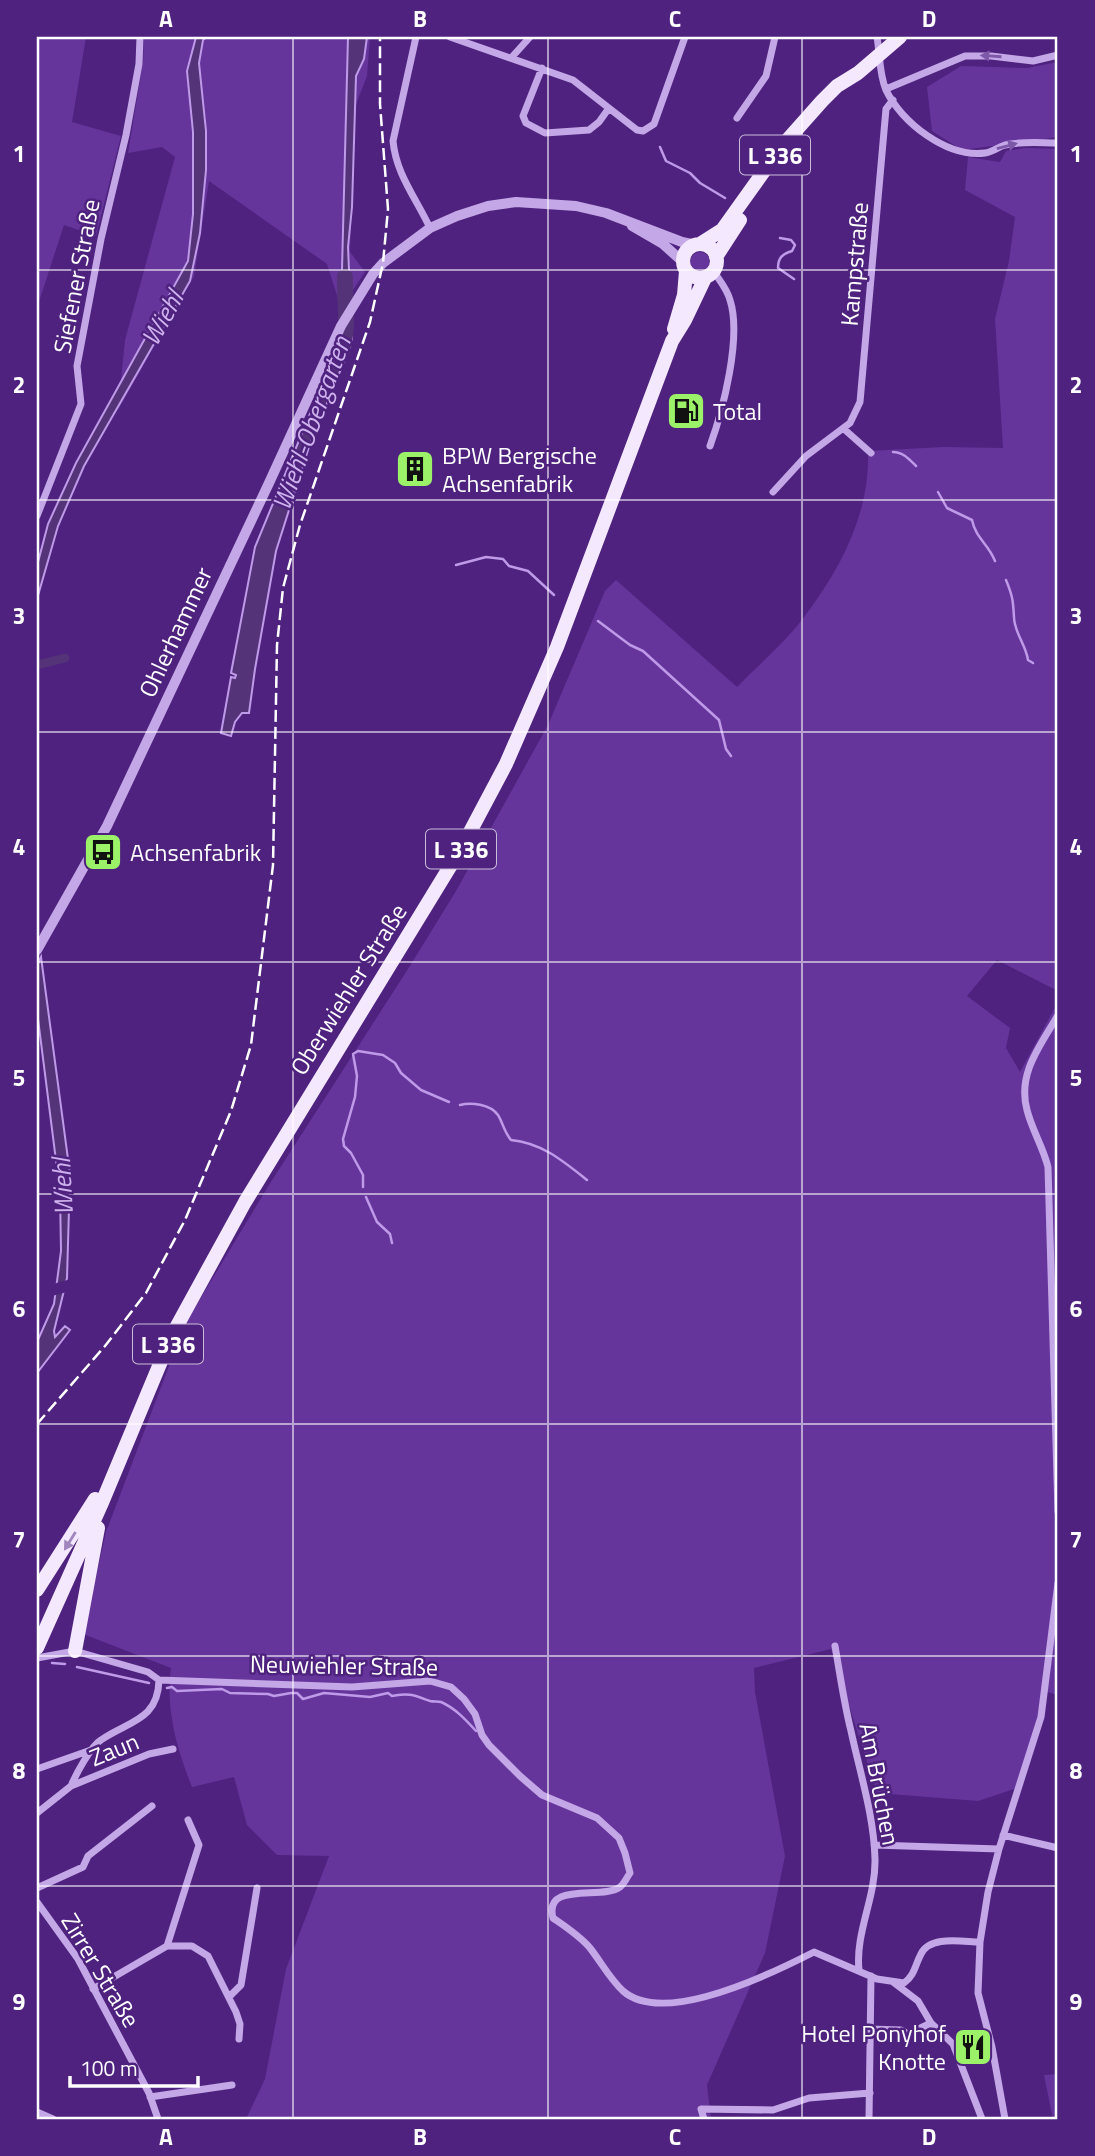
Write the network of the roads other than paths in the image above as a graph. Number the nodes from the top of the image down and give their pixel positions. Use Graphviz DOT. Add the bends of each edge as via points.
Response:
graph roads {
  1 [pos="140,37"];
  2 [pos="416,37"];
  3 [pos="450,37"];
  4 [pos="530,37"];
  5 [pos="685,37"];
  6 [pos="775,37"];
  7 [pos="877,37"];
  8 [pos="900,37"];
  9 [pos="880,53"];
  10 [pos="1058,55"];
  11 [pos="512,57"];
  12 [pos="542,68"];
  13 [pos="858,73"];
  14 [pos="886,89"];
  15 [pos="893,100"];
  16 [pos="609,108"];
  17 [pos="737,118"];
  18 [pos="1058,143"];
  19 [pos="624,220"];
  20 [pos="430,228"];
  21 [pos="698,244"];
  22 [pos="684,266"];
  23 [pos="712,269"];
  24 [pos="672,341"];
  25 [pos="844,429"];
  26 [pos="710,446"];
  27 [pos="870,453"];
  28 [pos="774,492"];
  29 [pos="37,516"];
  30 [pos="37,950"];
  31 [pos="1058,1015"];
  32 [pos="128,1439"];
  33 [pos="101,1505"];
  34 [pos="1058,1513"];
  35 [pos="1058,1583"];
  36 [pos="37,1590"];
  37 [pos="835,1646"];
  38 [pos="37,1648"];
  39 [pos="75,1651"];
  40 [pos="37,1658"];
  41 [pos="159,1680"];
  42 [pos="173,1749"];
  43 [pos="91,1750"];
  44 [pos="37,1769"];
  45 [pos="71,1786"];
  46 [pos="152,1806"];
  47 [pos="37,1813"];
  48 [pos="188,1820"];
  49 [pos="1003,1835"];
  50 [pos="874,1845"];
  51 [pos="1058,1848"];
  52 [pos="999,1849"];
  53 [pos="37,1888"];
  54 [pos="257,1888"];
  55 [pos="37,1902"];
  56 [pos="980,1942"];
  57 [pos="167,1946"];
  58 [pos="859,1970"];
  59 [pos="871,1976"];
  60 [pos="893,1982"];
  61 [pos="93,1989"];
  62 [pos="230,1996"];
  63 [pos="932,2023"];
  64 [pos="869,2029"];
  65 [pos="239,2039"];
  66 [pos="232,2085"];
  67 [pos="870,2093"];
  68 [pos="150,2097"];
  69 [pos="37,2112"];
  70 [pos="53,2119"];
  71 [pos="158,2119"];
  72 [pos="704,2119"];
  73 [pos="869,2119"];
  74 [pos="982,2119"];
  75 [pos="1005,2119"];
  1 -- 29 [label="street, Siefener Straße" via="126,135 77,366 81,404"];
  2 -- 20 [label="street" via="393,141 394,157"];
  3 -- 11 [label="street"];
  4 -- 11 [label="street"];
  5 -- 16 [label="street" via="654,124 637,130"];
  6 -- 17 [label="street" via="766,76"];
  7 -- 9 [label="street"];
  8 -- 9 [label="main road, Oberwiehler Straße / L 336"];
  9 -- 13 [label="main road, Oberwiehler Straße / L 336"];
  9 -- 14 [label="street"];
  10 -- 14 [label="street, one-way" via="1033,61 965,55"];
  11 -- 12 [label="street"];
  12 -- 16 [label="street" via="573,80"];
  12 -- 16 [label="street" via="523,116 526,124 545,133 589,130"];
  13 -- 21 [label="main road, Oberwiehler Straße / L 336" via="837,86 776,154 722,230"];
  13 -- 23 [label="main road, Oberwiehler Straße / L 336" via="774,170"];
  14 -- 15 [label="street"];
  15 -- 18 [label="street, one-way" via="914,127 964,152 986,153 1020,142"];
  15 -- 25 [label="street, Kampstraße" via="886,109 860,402"];
  19 -- 20 [label="street" via="576,206 516,202 488,206"];
  19 -- 21 [label="street"];
  19 -- 22 [label="street" via="663,244"];
  20 -- 30 [label="street, Ohlerhammer" via="383,263 341,326 107,826"];
  21 -- 22 [label="main road" via="685,253"];
  21 -- 23 [label="main road" via="710,248"];
  22 -- 23 [label="main road" via="694,277"];
  22 -- 24 [label="main road, Oberwiehler Straße / L 336" via="684,295"];
  23 -- 24 [label="main road, Oberwiehler Straße / L 336"];
  23 -- 26 [label="street" via="726,288 734,316 731,365"];
  24 -- 32 [label="main road, Oberwiehler Straße / L 336" via="557,647 506,764 462,847 245,1202 172,1335"];
  25 -- 27 [label="street"];
  25 -- 28 [label="street, Kampstraße" via="806,456"];
  31 -- 34 [label="street" via="1027,1069 1024,1086 1027,1110 1048,1167"];
  32 -- 33 [label="main road, Oberwiehler Straße / L 336"];
  32 -- 36 [label="main road, L 336, one-way"];
  33 -- 38 [label="main road, Oberwiehler Straße / L 336"];
  33 -- 39 [label="main road, L 336"];
  35 -- 49 [label="street" via="1041,1717"];
  37 -- 50 [label="street, Am Brüchen"];
  39 -- 40 [label="street, Neuwiehler Straße"];
  39 -- 41 [label="street, Neuwiehler Straße" via="148,1672"];
  41 -- 43 [label="street, Zaun" via="156,1699 145,1715"];
  41 -- 58 [label="street, Neuwiehler Straße" via="352,1687 430,1681 451,1687 475,1714 489,1745 520,1776 542,1795 597,1818 619,1838 629,1873 620,1887 606,1893 561,1896 551,1911 553,1918 588,1946 623,1990 643,2001 663,2004 717,1993 814,1952"];
  42 -- 45 [label="street, Zaun"];
  43 -- 44 [label="street, Zaun"];
  43 -- 45 [label="street, Zaun"];
  45 -- 47 [label="street, Zaun"];
  46 -- 53 [label="street, Zirrer Straße" via="88,1856 83,1867"];
  48 -- 57 [label="street" via="199,1845"];
  49 -- 51 [label="street"];
  49 -- 52 [label="street"];
  50 -- 52 [label="street"];
  50 -- 58 [label="street, Am Brüchen" via="870,1903 857,1952"];
  52 -- 56 [label="street"];
  54 -- 62 [label="street" via="241,1986"];
  55 -- 61 [label="street, Zirrer Straße" via="78,1959"];
  56 -- 60 [label="street" via="926,1946 911,1978"];
  56 -- 75 [label="street" via="978,1993"];
  57 -- 61 [label="street"];
  57 -- 62 [label="street" via="204,1951"];
  58 -- 59 [label="street"];
  59 -- 60 [label="street"];
  59 -- 64 [label="street"];
  60 -- 63 [label="street" via="918,2001"];
  61 -- 68 [label="street, Zirrer Straße"];
  62 -- 65 [label="street" via="240,2024"];
  63 -- 64 [label="street" via="908,2034"];
  63 -- 74 [label="street" via="953,2044"];
  64 -- 67 [label="street"];
  66 -- 68 [label="street"];
  67 -- 72 [label="street" via="809,2098 774,2109 701,2109"];
  67 -- 73 [label="street"];
  68 -- 71 [label="street, Zirrer Straße"];
  69 -- 70 [label="street"];
}
